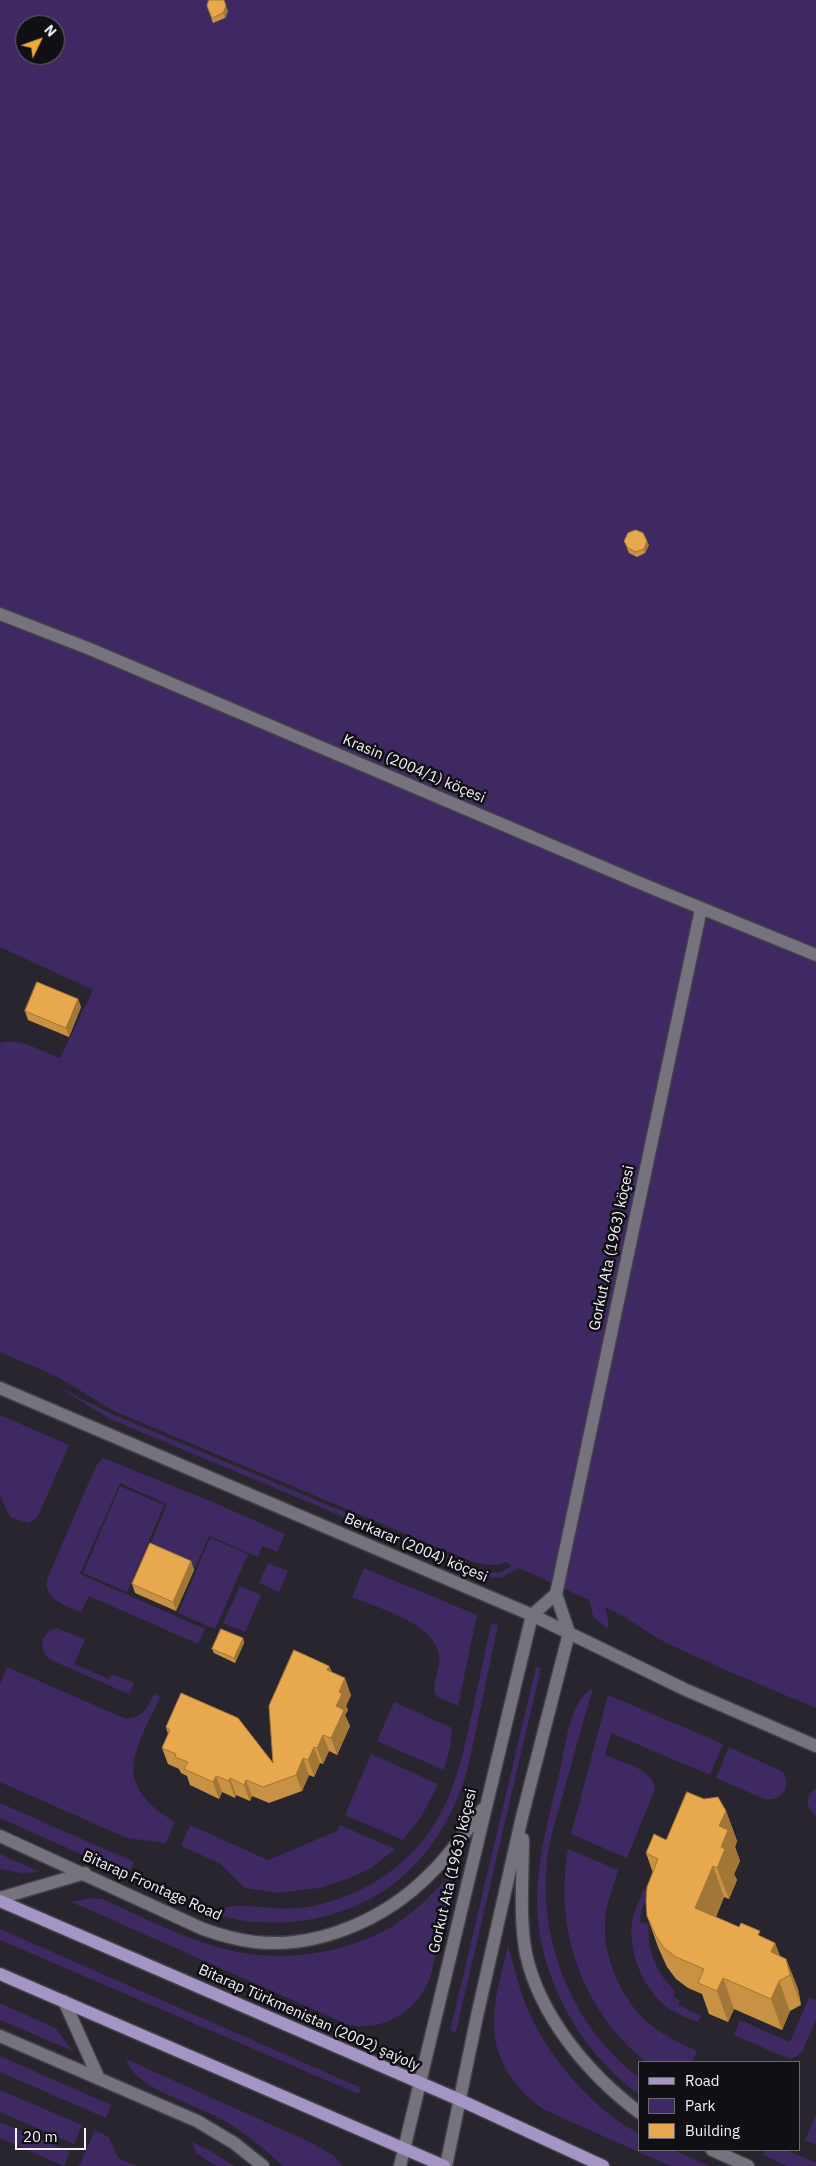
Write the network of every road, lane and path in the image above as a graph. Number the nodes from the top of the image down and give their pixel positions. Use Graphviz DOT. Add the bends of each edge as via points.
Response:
graph roads {
  1 [pos="0,614"];
  2 [pos="701,909"];
  3 [pos="816,955"];
  4 [pos="0,1388"];
  5 [pos="556,1594"];
  6 [pos="532,1615"];
  7 [pos="569,1633"];
  8 [pos="816,1746"];
  9 [pos="485,1806"];
  10 [pos="522,1816"];
  11 [pos="0,1836"];
  12 [pos="85,1873"];
  13 [pos="0,1900"];
  14 [pos="0,1974"];
  15 [pos="64,2001"];
  16 [pos="0,2036"];
  17 [pos="99,2079"];
  18 [pos="419,2084"];
  19 [pos="460,2100"];
  20 [pos="638,2112"];
  21 [pos="404,2148"];
  22 [pos="714,2151"];
  23 [pos="742,2164"];
  24 [pos="262,2166"];
  25 [pos="400,2166"];
  26 [pos="445,2166"];
  27 [pos="603,2166"];
  1 -- 2 [label="street, Krasin (2004/1) köçesi" via="90,649"];
  2 -- 3 [label="street, Krasin (2004/1) köçesi"];
  2 -- 5 [label="street, Gorkut Ata (1963) köçesi"];
  4 -- 6 [label="street, Berkarar (2004) köçesi"];
  5 -- 6 [label="street"];
  5 -- 7 [label="street"];
  6 -- 7 [label="street, Berkarar (2004) köçesi"];
  6 -- 9 [label="street, Gorkut Ata (1963) köçesi"];
  7 -- 8 [label="street, Berkarar (2004) köçesi"];
  7 -- 10 [label="street"];
  9 -- 12 [label="street, Bitarap Frontage Road" via="431,1874 401,1900 339,1932 305,1939 257,1942 222,1935"];
  9 -- 18 [label="street, Gorkut Ata (1963) köçesi"];
  10 -- 19 [label="street"];
  10 -- 20 [label="street" via="523,1928 526,1954 535,1981 558,2026 583,2060"];
  11 -- 12 [label="street, Bitarap Frontage Road"];
  12 -- 13 [label="street"];
  13 -- 18 [label="main road, Bitarap Türkmenistan (2002) şaýoly"];
  14 -- 15 [label="main road"];
  15 -- 17 [label="street"];
  15 -- 21 [label="main road"];
  16 -- 17 [label="street"];
  17 -- 24 [label="street" via="203,2124"];
  18 -- 19 [label="main road, Bitarap Türkmenistan (2002) şaýoly"];
  18 -- 21 [label="street, Gorkut Ata (1963) köçesi"];
  19 -- 26 [label="street"];
  19 -- 27 [label="main road, Bitarap Türkmenistan (2002) şaýoly"];
  21 -- 25 [label="street, Gorkut Ata (1963) köçesi"];
  21 -- 26 [label="main road"];
  22 -- 23 [label="street"];
}
